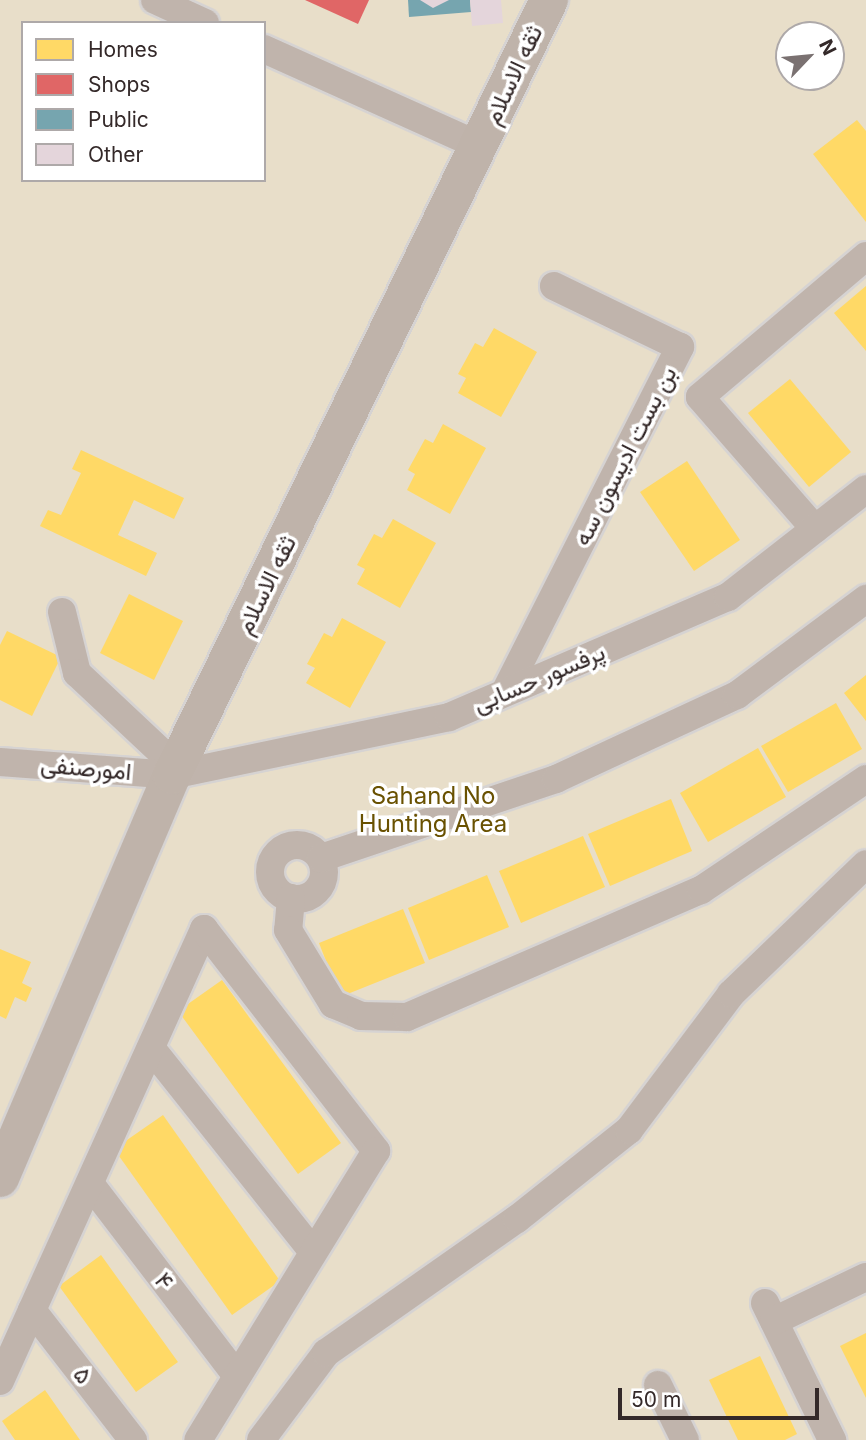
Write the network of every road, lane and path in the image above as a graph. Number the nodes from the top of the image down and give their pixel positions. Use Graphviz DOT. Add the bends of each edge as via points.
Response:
graph roads {
  1 [pos="155,0"];
  2 [pos="549,0"];
  3 [pos="201,21"];
  4 [pos="266,50"];
  5 [pos="480,146"];
  6 [pos="866,256"];
  7 [pos="554,286"];
  8 [pos="866,489"];
  9 [pos="815,529"];
  10 [pos="866,599"];
  11 [pos="62,611"];
  12 [pos="506,690"];
  13 [pos="0,762"];
  14 [pos="174,771"];
  15 [pos="866,779"];
  16 [pos="321,858"];
  17 [pos="866,864"];
  18 [pos="291,898"];
  19 [pos="151,1048"];
  20 [pos="0,1178"];
  21 [pos="91,1185"];
  22 [pos="313,1252"];
  23 [pos="866,1277"];
  24 [pos="32,1310"];
  25 [pos="237,1377"];
  26 [pos="0,1381"];
  27 [pos="658,1385"];
  28 [pos="134,1440"];
  29 [pos="198,1440"];
  30 [pos="261,1440"];
  31 [pos="685,1440"];
  32 [pos="832,1440"];
  1 -- 3 [label="street"];
  2 -- 5 [label="street, ثقه الاسلام"];
  4 -- 5 [label="street"];
  5 -- 14 [label="street, ثقه الاسلام"];
  6 -- 9 [label="street" via="700,397"];
  7 -- 12 [label="street, بن بست ادیسون سه" via="680,347"];
  8 -- 9 [label="street, پرفسور حسابی"];
  9 -- 12 [label="street, پرفسور حسابی" via="728,597"];
  10 -- 16 [label="street" via="737,695 556,779"];
  11 -- 14 [label="street" via="77,673"];
  12 -- 14 [label="street, پرفسور حسابی" via="449,717"];
  13 -- 14 [label="street, امورصنفی"];
  14 -- 20 [label="street, ثقه الاسلام"];
  15 -- 18 [label="street" via="701,890 407,1017 361,1016 333,1004 288,930"];
  16 -- 18 [label="street" via="324,876 316,892"];
  16 -- 18 [label="street" via="298,844 274,856 271,882"];
  17 -- 30 [label="street" via="731,993 629,1130 517,1219 326,1353"];
  19 -- 21 [label="street"];
  19 -- 22 [label="street"];
  19 -- 22 [label="street" via="204,929 376,1151"];
  21 -- 24 [label="street"];
  21 -- 25 [label="street, ۴"];
  22 -- 25 [label="street"];
  23 -- 32 [label="street" via="769,1312"];
  24 -- 26 [label="street"];
  24 -- 28 [label="street, ۵"];
  25 -- 29 [label="street"];
  27 -- 31 [label="street"];
}
